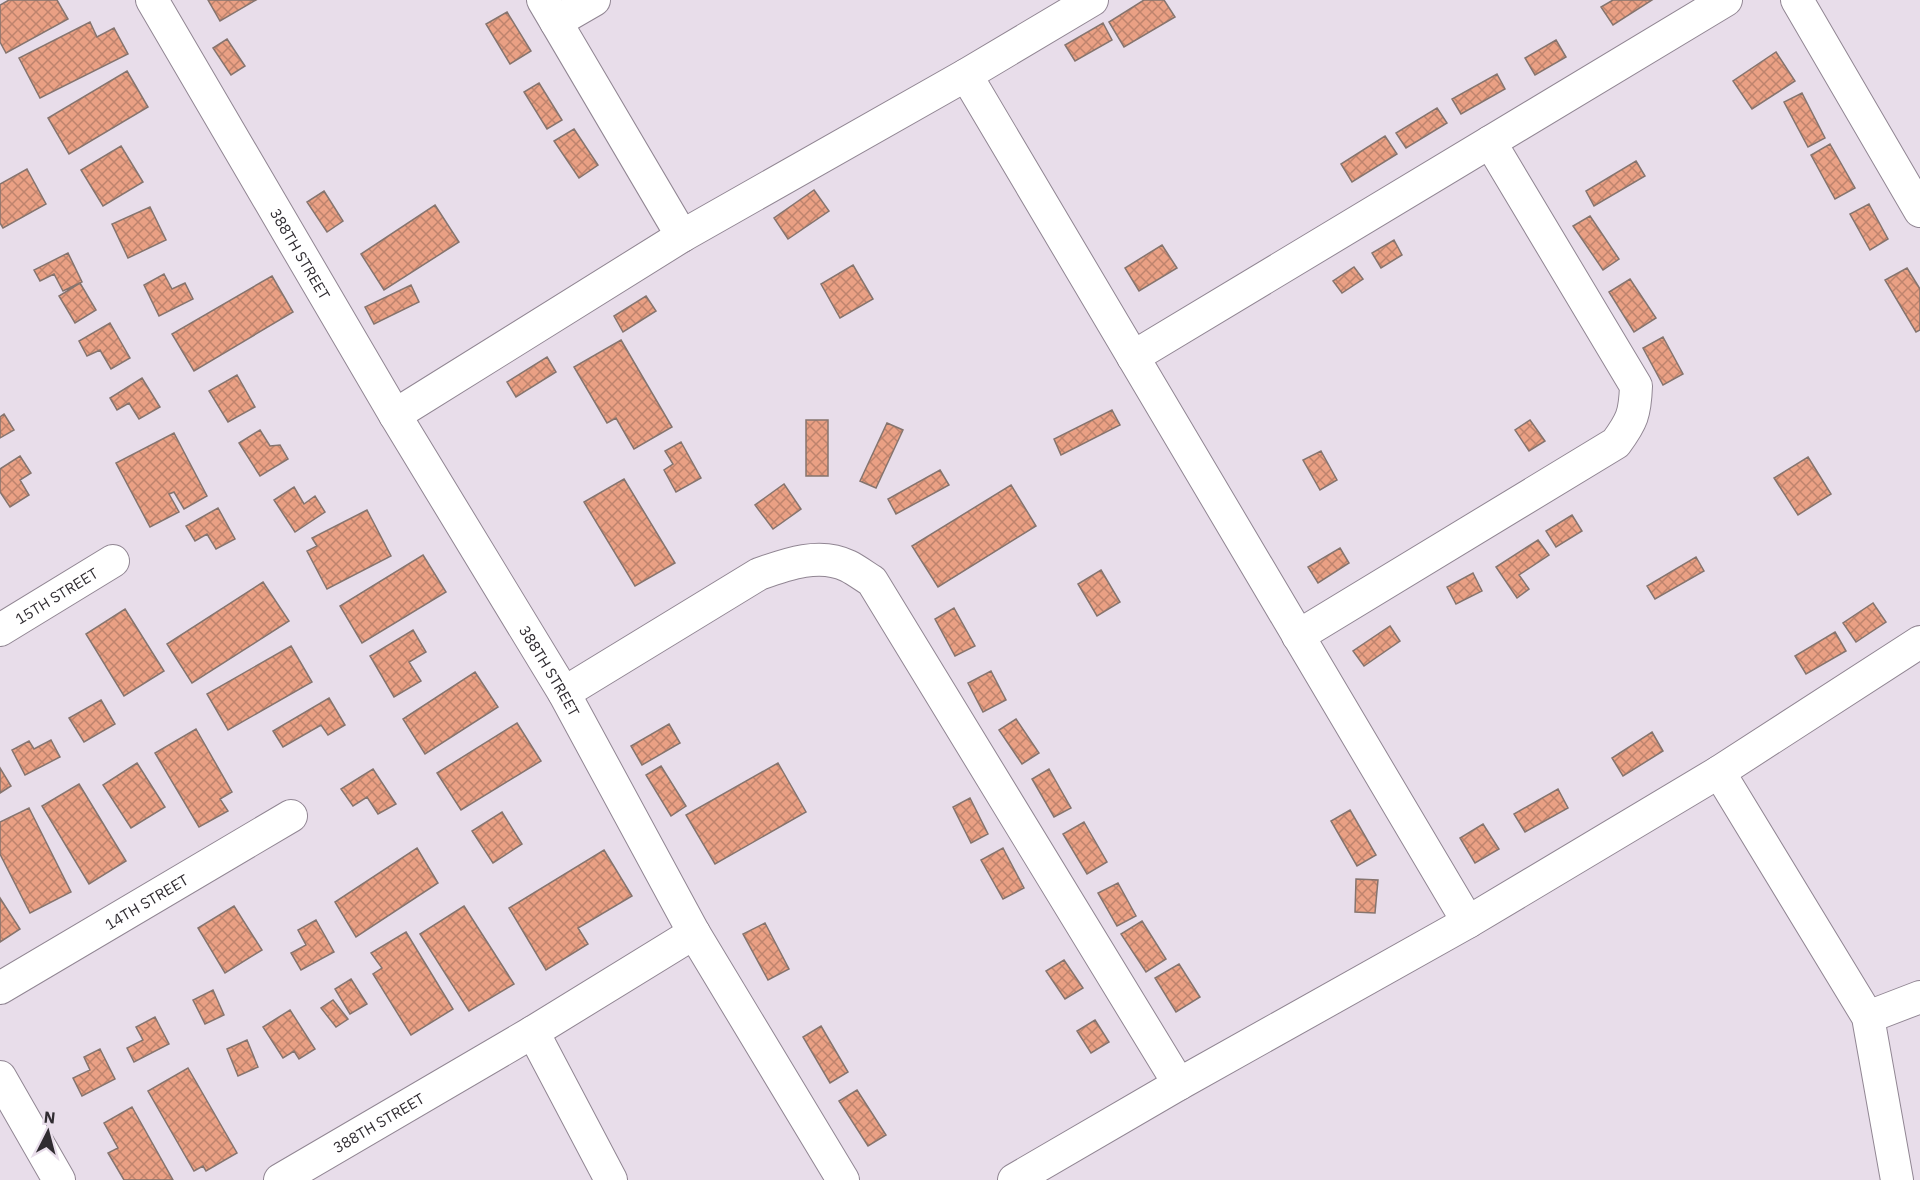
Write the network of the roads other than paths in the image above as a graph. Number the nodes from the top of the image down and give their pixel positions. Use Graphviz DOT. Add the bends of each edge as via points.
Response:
graph roads {
  1 [pos="152,0"];
  2 [pos="594,0"];
  3 [pos="1092,0"];
  4 [pos="1726,0"];
  5 [pos="1797,0"];
  6 [pos="550,11"];
  7 [pos="1046,11"];
  8 [pos="966,75"];
  9 [pos="1490,142"];
  10 [pos="1920,211"];
  11 [pos="682,236"];
  12 [pos="1133,357"];
  13 [pos="395,415"];
  14 [pos="113,561"];
  15 [pos="0,630"];
  16 [pos="1298,636"];
  17 [pos="1920,642"];
  18 [pos="564,693"];
  19 [pos="1719,772"];
  20 [pos="291,816"];
  21 [pos="1468,922"];
  22 [pos="694,933"];
  23 [pos="0,988"];
  24 [pos="1920,997"];
  25 [pos="1869,1017"];
  26 [pos="533,1032"];
  27 [pos="0,1077"];
  28 [pos="1179,1084"];
  29 [pos="59,1180"];
  30 [pos="280,1180"];
  31 [pos="611,1180"];
  32 [pos="843,1180"];
  33 [pos="1014,1180"];
  34 [pos="1897,1180"];
  1 -- 13 [label="street, 388TH STREET"];
  2 -- 6 [label="street"];
  3 -- 7 [label="street"];
  4 -- 9 [label="street"];
  5 -- 10 [label="street"];
  6 -- 11 [label="street"];
  7 -- 8 [label="street"];
  8 -- 11 [label="street"];
  8 -- 12 [label="street"];
  9 -- 12 [label="street"];
  9 -- 16 [label="street" via="1636,386 1631,423 1616,443"];
  11 -- 13 [label="street"];
  12 -- 16 [label="street"];
  13 -- 18 [label="street, 388TH STREET"];
  14 -- 15 [label="street, 15TH STREET"];
  16 -- 21 [label="street"];
  17 -- 19 [label="street"];
  18 -- 22 [label="street, 388TH STREET"];
  18 -- 28 [label="street" via="759,574 789,563 818,559 846,565 873,581"];
  19 -- 21 [label="street"];
  19 -- 25 [label="street"];
  20 -- 23 [label="street, 14TH STREET"];
  21 -- 28 [label="street"];
  22 -- 26 [label="street, 388TH STREET"];
  22 -- 32 [label="street"];
  24 -- 25 [label="street"];
  25 -- 34 [label="street"];
  26 -- 30 [label="street, 388TH STREET"];
  26 -- 31 [label="street"];
  27 -- 29 [label="street"];
  28 -- 33 [label="street"];
}
